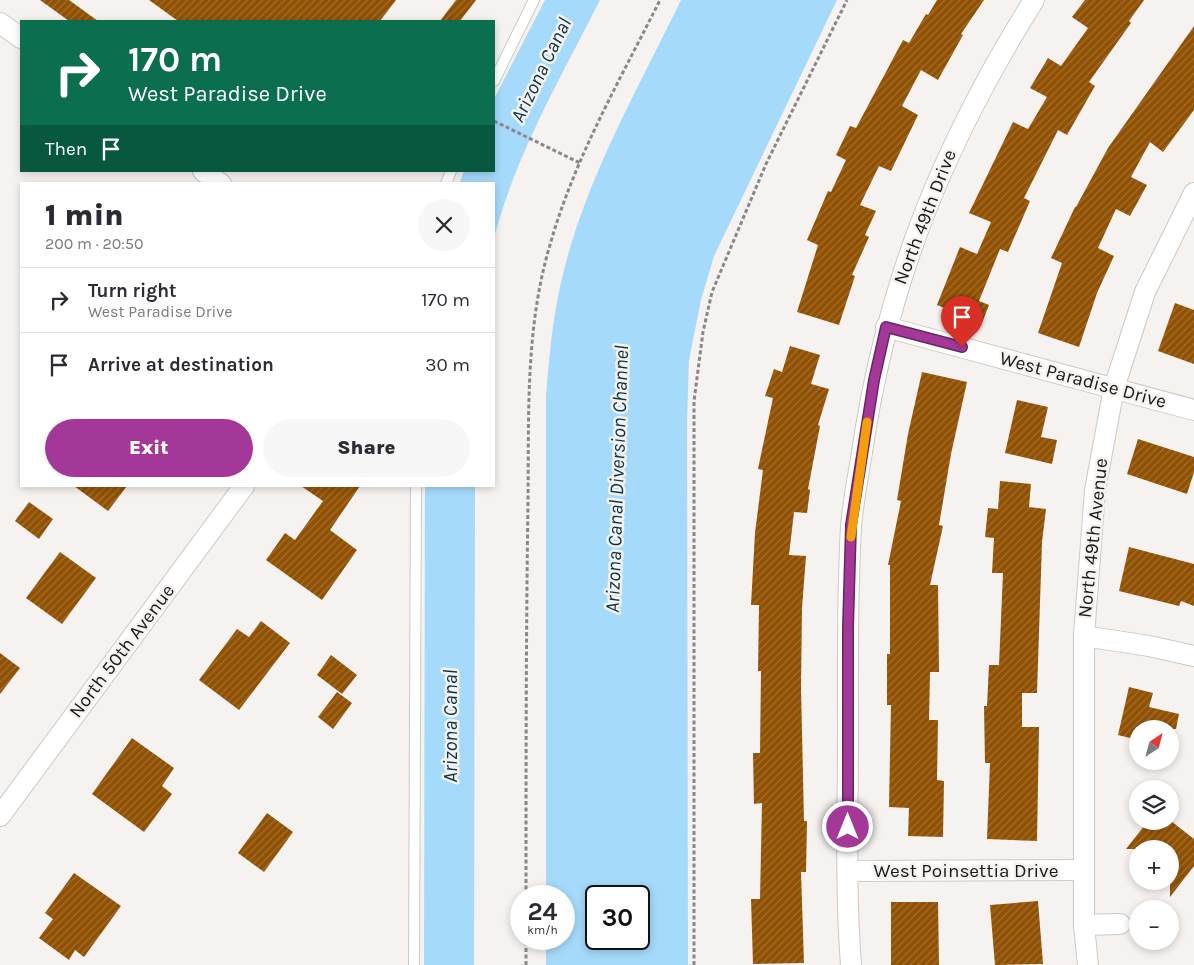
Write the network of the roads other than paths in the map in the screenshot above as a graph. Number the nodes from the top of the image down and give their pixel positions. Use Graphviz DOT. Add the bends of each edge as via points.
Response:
graph roads {
  1 [pos="534,0"];
  2 [pos="1034,0"];
  3 [pos="0,23"];
  4 [pos="20,37"];
  5 [pos="495,79"];
  6 [pos="205,172"];
  7 [pos="218,182"];
  8 [pos="1194,193"];
  9 [pos="886,327"];
  10 [pos="1114,388"];
  11 [pos="1194,410"];
  12 [pos="243,487"];
  13 [pos="416,487"];
  14 [pos="1084,636"];
  15 [pos="1194,656"];
  16 [pos="0,816"];
  17 [pos="1084,870"];
  18 [pos="848,871"];
  19 [pos="1120,924"];
  20 [pos="1084,925"];
  21 [pos="414,965"];
  22 [pos="851,965"];
  23 [pos="1088,965"];
  1 -- 5 [label="lane"];
  2 -- 9 [label="street, North 49th Drive" via="973,103 942,169 914,235"];
  3 -- 4 [label="street"];
  6 -- 7 [label="street"];
  8 -- 10 [label="street, North 49th Avenue" via="1145,292"];
  9 -- 10 [label="street, West Paradise Drive"];
  9 -- 18 [label="street, North 49th Drive" via="868,412 851,525"];
  10 -- 11 [label="street, West Paradise Drive"];
  10 -- 14 [label="street, North 49th Avenue" via="1095,490"];
  12 -- 16 [label="street, North 50th Avenue"];
  13 -- 21 [label="lane"];
  14 -- 15 [label="street"];
  14 -- 17 [label="street, North 49th Avenue"];
  17 -- 18 [label="street, West Poinsettia Drive"];
  17 -- 20 [label="street, North 49th Avenue"];
  18 -- 22 [label="street, North 49th Drive"];
  19 -- 20 [label="street"];
  20 -- 23 [label="street, North 49th Avenue"];
}
